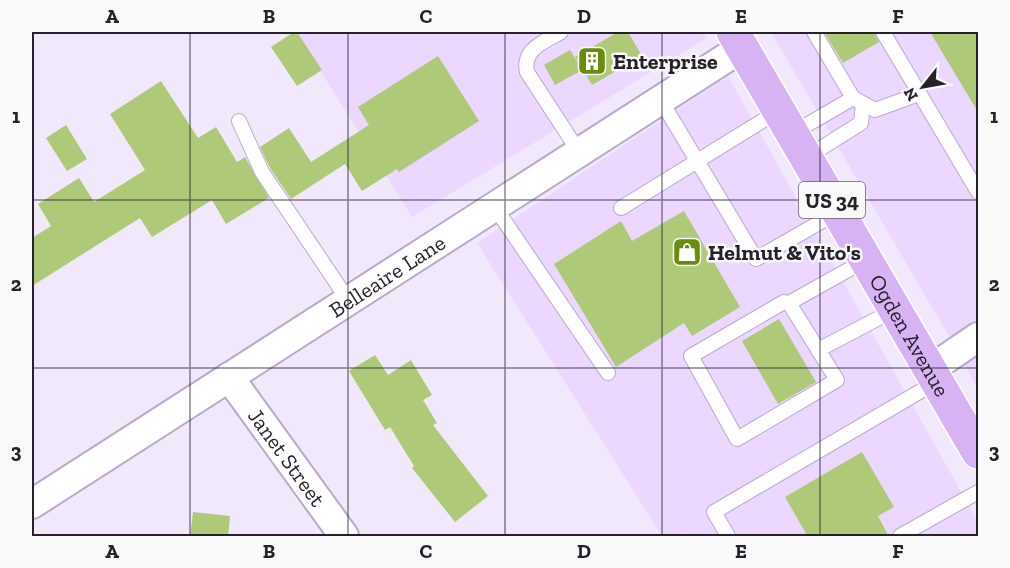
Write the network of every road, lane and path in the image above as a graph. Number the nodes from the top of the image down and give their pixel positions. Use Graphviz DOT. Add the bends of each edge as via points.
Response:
graph roads {
  1 [pos="561,32"];
  2 [pos="814,32"];
  3 [pos="883,32"];
  4 [pos="738,39"];
  5 [pos="919,94"];
  6 [pos="660,99"];
  7 [pos="858,101"];
  8 [pos="239,121"];
  9 [pos="793,133"];
  10 [pos="579,152"];
  11 [pos="699,161"];
  12 [pos="978,192"];
  13 [pos="494,206"];
  14 [pos="621,208"];
  15 [pos="838,212"];
  16 [pos="867,260"];
  17 [pos="348,300"];
  18 [pos="789,303"];
  19 [pos="896,309"];
  20 [pos="978,337"];
  21 [pos="818,350"];
  22 [pos="608,373"];
  23 [pos="934,375"];
  24 [pos="229,377"];
  25 [pos="978,452"];
  26 [pos="978,492"];
  27 [pos="32,504"];
  28 [pos="344,537"];
  29 [pos="728,537"];
  30 [pos="900,537"];
  1 -- 10 [label="lane" via="530,51 525,64"];
  2 -- 7 [label="lane"];
  3 -- 5 [label="lane"];
  4 -- 6 [label="street, Belleaire Lane"];
  4 -- 9 [label="main road, Ogden Avenue / US 34"];
  5 -- 7 [label="lane" via="875,110"];
  5 -- 12 [label="lane"];
  6 -- 10 [label="street, Belleaire Lane"];
  6 -- 11 [label="lane"];
  7 -- 9 [label="lane"];
  7 -- 9 [label="lane" via="861,123"];
  8 -- 17 [label="lane" via="262,172"];
  9 -- 11 [label="lane"];
  9 -- 15 [label="main road, Ogden Avenue / US 34"];
  10 -- 13 [label="street, Belleaire Lane"];
  11 -- 14 [label="lane"];
  11 -- 15 [label="lane" via="756,259"];
  13 -- 17 [label="street, Belleaire Lane"];
  13 -- 22 [label="lane"];
  15 -- 16 [label="main road, Ogden Avenue / US 34"];
  16 -- 18 [label="lane"];
  16 -- 19 [label="main road, Ogden Avenue / US 34"];
  17 -- 24 [label="street, Belleaire Lane"];
  18 -- 21 [label="lane"];
  18 -- 21 [label="lane" via="784,302 691,356 737,439 837,380"];
  19 -- 21 [label="lane"];
  19 -- 23 [label="main road, Ogden Avenue / US 34"];
  20 -- 23 [label="street"];
  23 -- 25 [label="main road, Ogden Avenue / US 34"];
  23 -- 29 [label="lane" via="714,512"];
  24 -- 27 [label="street, Belleaire Lane"];
  24 -- 28 [label="street, Janet Street"];
  26 -- 30 [label="lane"];
}
